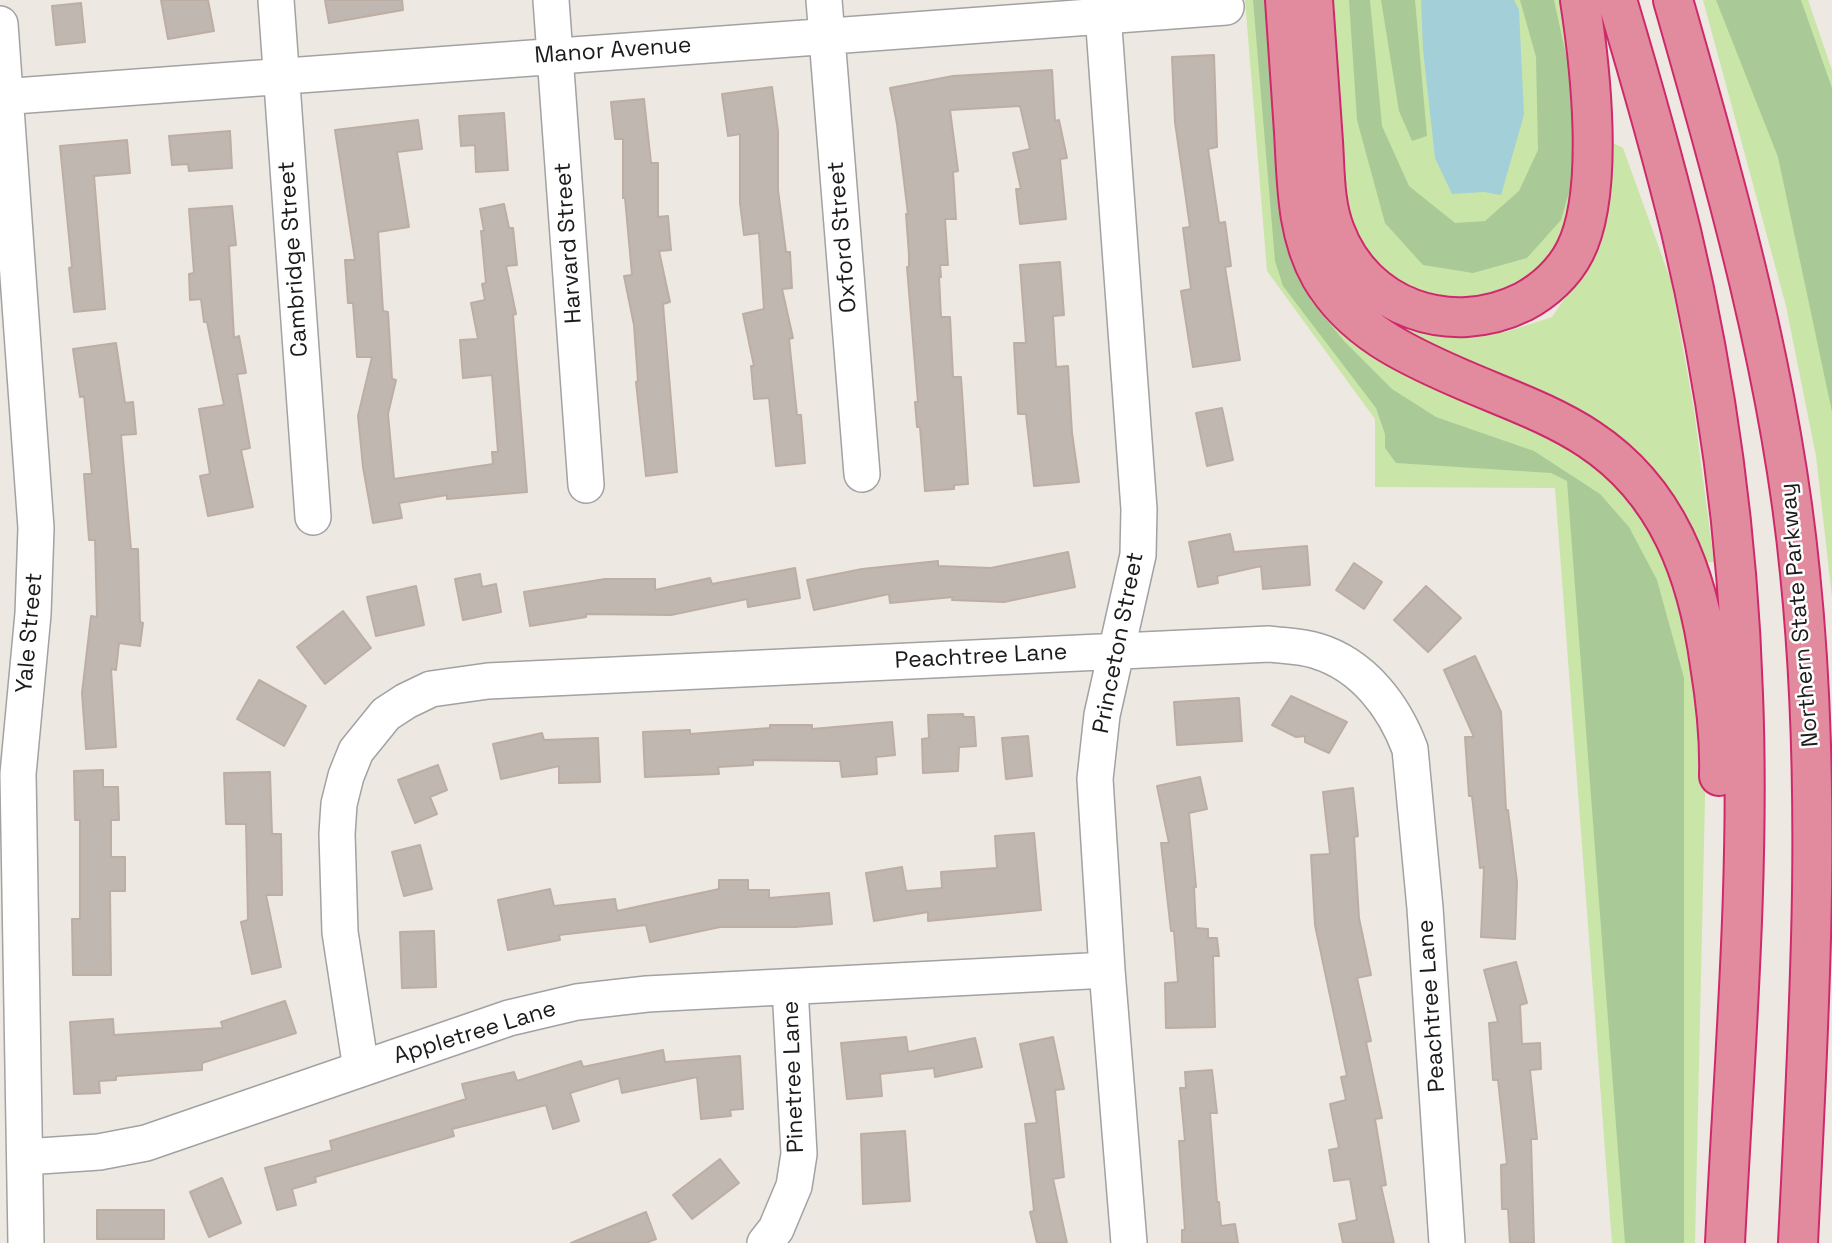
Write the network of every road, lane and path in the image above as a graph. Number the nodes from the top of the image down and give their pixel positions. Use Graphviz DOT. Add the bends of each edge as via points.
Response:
graph roads {
  1 [pos="276,0"];
  2 [pos="551,0"];
  3 [pos="824,0"];
  4 [pos="1285,0"];
  5 [pos="1313,0"];
  6 [pos="1580,0"];
  7 [pos="1617,0"];
  8 [pos="1673,0"];
  9 [pos="1103,7"];
  10 [pos="1226,7"];
  11 [pos="0,24"];
  12 [pos="827,35"];
  13 [pos="555,56"];
  14 [pos="280,76"];
  15 [pos="3,97"];
  16 [pos="13,371"];
  17 [pos="862,474"];
  18 [pos="586,485"];
  19 [pos="313,517"];
  20 [pos="1118,651"];
  21 [pos="12,709"];
  22 [pos="1107,970"];
  23 [pos="1739,972"];
  24 [pos="790,987"];
  25 [pos="361,1069"];
  26 [pos="25,1157"];
  27 [pos="26,1243"];
  28 [pos="765,1243"];
  29 [pos="1129,1243"];
  30 [pos="1447,1243"];
  31 [pos="1725,1243"];
  32 [pos="1798,1243"];
  1 -- 14 [label="street, Cambridge Street"];
  2 -- 13 [label="street, Harvard Street"];
  3 -- 12 [label="street, Oxford Street"];
  4 -- 23 [label="highway" via="1301,223 1312,259 1331,292 1356,320 1390,345 1589,439 1638,480 1677,539 1695,591 1713,680 1718,832"];
  5 -- 6 [label="highway" via="1327,198 1339,240 1362,277 1388,298 1420,312 1455,318 1503,310 1530,298 1556,277 1576,250 1586,213 1591,151"];
  7 -- 23 [label="highway" via="1681,234 1729,508 1743,694"];
  8 -- 32 [label="highway, Northern State Parkway" via="1757,309 1800,572 1814,837"];
  9 -- 10 [label="street, Manor Avenue"];
  9 -- 12 [label="street, Manor Avenue"];
  9 -- 20 [label="street, Princeton Street" via="1139,509 1138,555"];
  11 -- 15 [label="street, Yale Street"];
  12 -- 13 [label="street, Manor Avenue"];
  12 -- 17 [label="street, Oxford Street"];
  13 -- 14 [label="street, Manor Avenue"];
  13 -- 18 [label="street, Harvard Street"];
  14 -- 15 [label="street, Manor Avenue"];
  14 -- 19 [label="street, Cambridge Street"];
  15 -- 16 [label="street, Yale Street"];
  16 -- 21 [label="street, Yale Street" via="36,539 33,614"];
  20 -- 22 [label="street, Princeton Street" via="1102,715 1095,779"];
  20 -- 25 [label="street, Peachtree Lane" via="488,681 431,689 406,701 386,715 356,751 339,804 340,932"];
  20 -- 30 [label="street, Peachtree Lane" via="1269,644 1315,650 1340,659 1376,689 1402,729 1410,750 1425,908"];
  21 -- 26 [label="street, Yale Street" via="18,774"];
  22 -- 24 [label="street, Appletree Lane"];
  22 -- 29 [label="street, Princeton Street"];
  23 -- 31 [label="highway"];
  24 -- 25 [label="street, Appletree Lane" via="577,1002 509,1018"];
  24 -- 28 [label="street, Pinetree Lane" via="799,1154 794,1186"];
  25 -- 26 [label="street, Appletree Lane" via="146,1143 99,1152"];
  26 -- 27 [label="street, Yale Street"];
}
